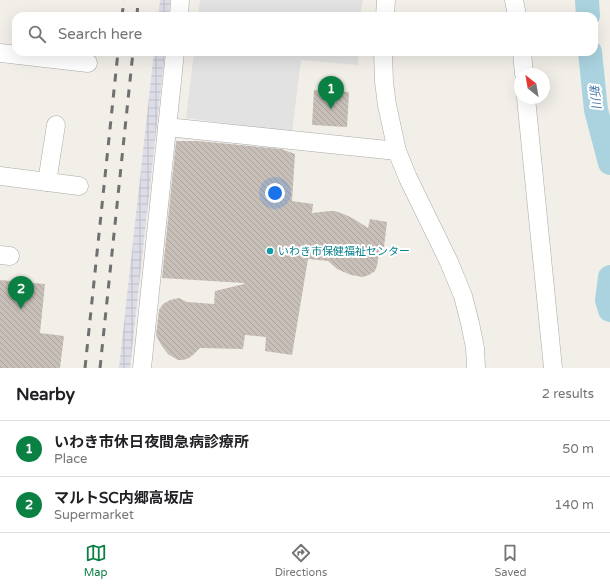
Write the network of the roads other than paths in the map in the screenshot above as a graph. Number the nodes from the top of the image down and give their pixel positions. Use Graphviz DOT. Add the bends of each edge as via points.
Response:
graph roads {
  1 [pos="180,0"];
  2 [pos="386,0"];
  3 [pos="514,0"];
  4 [pos="179,12"];
  5 [pos="385,12"];
  6 [pos="516,12"];
  7 [pos="0,53"];
  8 [pos="12,54"];
  9 [pos="24,56"];
  10 [pos="175,56"];
  11 [pos="383,56"];
  12 [pos="522,56"];
  13 [pos="88,64"];
  14 [pos="523,68"];
  15 [pos="527,104"];
  16 [pos="56,125"];
  17 [pos="167,127"];
  18 [pos="397,151"];
  19 [pos="0,176"];
  20 [pos="47,182"];
  21 [pos="79,186"];
  22 [pos="142,368"];
  23 [pos="476,368"];
  24 [pos="552,368"];
  1 -- 4 [label="street"];
  2 -- 5 [label="street"];
  3 -- 6 [label="street"];
  7 -- 8 [label="street"];
  9 -- 13 [label="street"];
  10 -- 17 [label="street"];
  11 -- 18 [label="street" via="387,105"];
  12 -- 14 [label="street"];
  15 -- 24 [label="street"];
  16 -- 20 [label="street"];
  17 -- 18 [label="street"];
  17 -- 22 [label="street"];
  18 -- 23 [label="street" via="463,296 475,348"];
  19 -- 20 [label="street"];
  20 -- 21 [label="street"];
}
